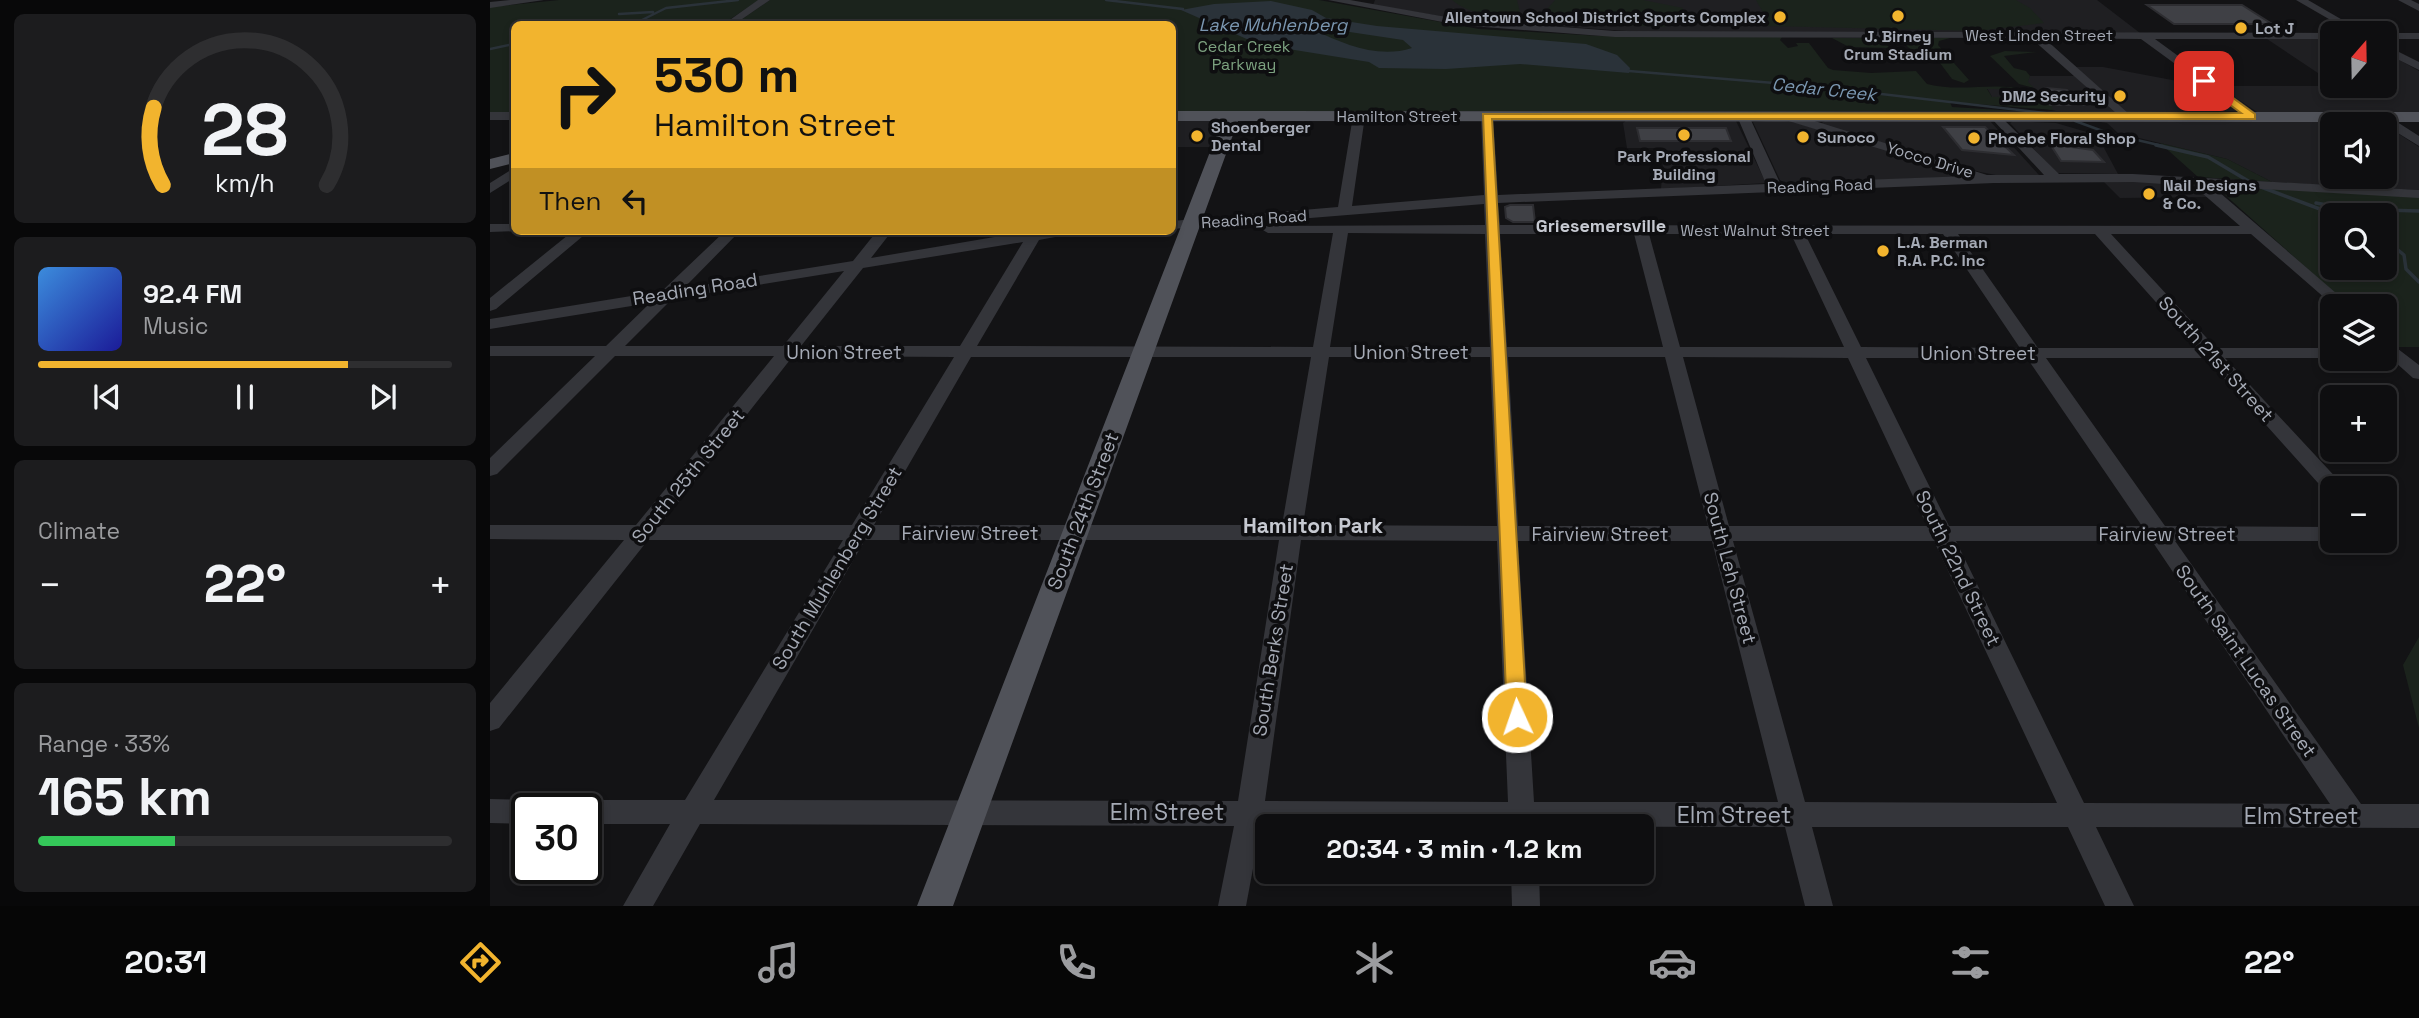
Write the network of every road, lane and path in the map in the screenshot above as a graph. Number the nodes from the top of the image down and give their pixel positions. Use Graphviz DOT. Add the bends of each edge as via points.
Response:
graph roads {
  1 [pos="539,0"];
  2 [pos="1333,0"];
  3 [pos="2301,0"];
  4 [pos="2403,0"];
  5 [pos="763,1"];
  6 [pos="1365,3"];
  7 [pos="490,5"];
  8 [pos="2419,8"];
  9 [pos="733,21"];
  10 [pos="2339,21"];
  11 [pos="2034,35"];
  12 [pos="2143,35"];
  13 [pos="2320,36"];
  14 [pos="2398,36"];
  15 [pos="2419,36"];
  16 [pos="2398,55"];
  17 [pos="2419,67"];
  18 [pos="490,116"];
  19 [pos="511,116"];
  20 [pos="1176,116"];
  21 [pos="1232,116"];
  22 [pos="1359,116"];
  23 [pos="1487,116"];
  24 [pos="1743,116"];
  25 [pos="1786,116"];
  26 [pos="1997,117"];
  27 [pos="2125,117"];
  28 [pos="2252,117"];
  29 [pos="2320,117"];
  30 [pos="2397,117"];
  31 [pos="2419,117"];
  32 [pos="2397,128"];
  33 [pos="2419,142"];
  34 [pos="511,159"];
  35 [pos="490,164"];
  36 [pos="511,174"];
  37 [pos="2054,178"];
  38 [pos="1994,179"];
  39 [pos="2197,180"];
  40 [pos="1775,188"];
  41 [pos="490,189"];
  42 [pos="2419,194"];
  43 [pos="1491,199"];
  44 [pos="1342,220"];
  45 [pos="1181,226"];
  46 [pos="490,228"];
  47 [pos="511,228"];
  48 [pos="1493,229"];
  49 [pos="1640,229"];
  50 [pos="1796,230"];
  51 [pos="1948,230"];
  52 [pos="2099,230"];
  53 [pos="2254,230"];
  54 [pos="577,235"];
  55 [pos="729,235"];
  56 [pos="882,235"];
  57 [pos="1024,235"];
  58 [pos="1035,235"];
  59 [pos="860,262"];
  60 [pos="670,293"];
  61 [pos="2329,294"];
  62 [pos="490,306"];
  63 [pos="490,324"];
  64 [pos="490,351"];
  65 [pos="2397,351"];
  66 [pos="610,352"];
  67 [pos="788,352"];
  68 [pos="966,352"];
  69 [pos="1143,352"];
  70 [pos="1321,352"];
  71 [pos="1499,352"];
  72 [pos="1673,352"];
  73 [pos="1855,353"];
  74 [pos="2033,353"];
  75 [pos="2211,353"];
  76 [pos="2320,353"];
  77 [pos="2419,353"];
  78 [pos="2397,356"];
  79 [pos="2419,374"];
  80 [pos="490,470"];
  81 [pos="2323,476"];
  82 [pos="490,532"];
  83 [pos="643,533"];
  84 [pos="858,533"];
  85 [pos="1075,533"];
  86 [pos="1291,533"];
  87 [pos="1508,534"];
  88 [pos="1721,534"];
  89 [pos="1942,534"];
  90 [pos="2158,534"];
  91 [pos="2320,534"];
  92 [pos="490,721"];
  93 [pos="490,811"];
  94 [pos="511,811"];
  95 [pos="602,812"];
  96 [pos="693,812"];
  97 [pos="970,812"];
  98 [pos="1250,812"];
  99 [pos="1318,814"];
  100 [pos="1522,814"];
  101 [pos="1795,815"];
  102 [pos="2076,815"];
  103 [pos="2354,816"];
  104 [pos="2419,816"];
  105 [pos="1654,818"];
  106 [pos="1525,884"];
  107 [pos="637,906"];
  108 [pos="935,906"];
  109 [pos="1233,906"];
  110 [pos="1526,906"];
  111 [pos="1819,906"];
  112 [pos="2120,906"];
  1 -- 7 [label="street"];
  2 -- 6 [label="street, West Linden Street"];
  3 -- 10 [label="street"];
  4 -- 8 [label="street"];
  5 -- 9 [label="street"];
  6 -- 11 [label="street, West Linden Street" via="1493,26 1703,35"];
  11 -- 12 [label="street, West Linden Street"];
  11 -- 27 [label="street"];
  12 -- 13 [label="street, West Linden Street"];
  12 -- 28 [label="street"];
  14 -- 15 [label="street"];
  16 -- 17 [label="street"];
  18 -- 19 [label="street"];
  20 -- 21 [label="main road, Hamilton Street"];
  21 -- 22 [label="main road, Hamilton Street"];
  21 -- 45 [label="main road, South 24th Street"];
  22 -- 23 [label="main road, Hamilton Street"];
  22 -- 44 [label="street, South Berks Street"];
  23 -- 24 [label="main road, Hamilton Street"];
  23 -- 43 [label="street"];
  24 -- 25 [label="main road, Hamilton Street"];
  24 -- 40 [label="street"];
  25 -- 26 [label="main road, Hamilton Street"];
  25 -- 38 [label="street, Yocco Drive"];
  26 -- 27 [label="main road, Hamilton Street"];
  26 -- 37 [label="street"];
  27 -- 28 [label="main road, Hamilton Street"];
  28 -- 29 [label="main road, Hamilton Street"];
  30 -- 31 [label="main road, Hamilton Street"];
  32 -- 33 [label="street"];
  34 -- 35 [label="main road"];
  36 -- 41 [label="street"];
  37 -- 38 [label="street, Reading Road"];
  37 -- 39 [label="street, Reading Road"];
  38 -- 40 [label="street, Reading Road"];
  39 -- 42 [label="street, Reading Road"];
  39 -- 53 [label="street"];
  40 -- 43 [label="street, Reading Road"];
  43 -- 44 [label="street, Reading Road"];
  43 -- 48 [label="street"];
  44 -- 45 [label="street, West Walnut Street"];
  44 -- 48 [label="street, West Walnut Street"];
  44 -- 70 [label="street, South Berks Street"];
  45 -- 69 [label="main road, South 24th Street"];
  46 -- 47 [label="street"];
  48 -- 49 [label="street, West Walnut Street"];
  48 -- 71 [label="street"];
  49 -- 50 [label="street, West Walnut Street"];
  49 -- 72 [label="street, South Leh Street"];
  50 -- 51 [label="street, West Walnut Street"];
  50 -- 73 [label="street, South 22nd Street"];
  51 -- 52 [label="street, West Walnut Street"];
  51 -- 74 [label="street, South Saint Lucas Street"];
  52 -- 53 [label="street, West Walnut Street"];
  52 -- 75 [label="street, South 21st Street"];
  53 -- 61 [label="street"];
  54 -- 62 [label="street"];
  55 -- 60 [label="street"];
  56 -- 59 [label="street, South 25th Street"];
  57 -- 59 [label="street, Reading Road"];
  58 -- 68 [label="street, South Muhlenberg Street"];
  59 -- 60 [label="street, Reading Road"];
  59 -- 67 [label="street, South 25th Street"];
  60 -- 63 [label="street, Reading Road"];
  60 -- 66 [label="street"];
  64 -- 66 [label="street, Union Street"];
  65 -- 77 [label="street"];
  66 -- 67 [label="street, Union Street"];
  66 -- 80 [label="street"];
  67 -- 68 [label="street, Union Street"];
  67 -- 83 [label="street, South 25th Street"];
  68 -- 69 [label="street, Union Street"];
  68 -- 84 [label="street, South Muhlenberg Street"];
  69 -- 70 [label="street, Union Street"];
  69 -- 85 [label="main road, South 24th Street"];
  70 -- 71 [label="street, Union Street"];
  70 -- 86 [label="street, South Berks Street"];
  71 -- 72 [label="street, Union Street"];
  71 -- 87 [label="street"];
  72 -- 73 [label="street, Union Street"];
  72 -- 88 [label="street, South Leh Street"];
  73 -- 74 [label="street, Union Street"];
  73 -- 89 [label="street, South 22nd Street"];
  74 -- 75 [label="street, Union Street"];
  74 -- 90 [label="street, South Saint Lucas Street"];
  75 -- 76 [label="street, Union Street"];
  75 -- 81 [label="street, South 21st Street"];
  78 -- 79 [label="street"];
  82 -- 83 [label="street, Fairview Street"];
  83 -- 84 [label="street, Fairview Street"];
  83 -- 92 [label="street, South 25th Street"];
  84 -- 85 [label="street, Fairview Street"];
  84 -- 96 [label="street, South Muhlenberg Street"];
  85 -- 86 [label="street, Fairview Street"];
  85 -- 97 [label="main road, South 24th Street"];
  86 -- 87 [label="street, Fairview Street"];
  86 -- 98 [label="street, South Berks Street"];
  87 -- 88 [label="street, Fairview Street"];
  87 -- 100 [label="street"];
  88 -- 89 [label="street, Fairview Street"];
  88 -- 101 [label="street, South Leh Street"];
  89 -- 90 [label="street, Fairview Street"];
  89 -- 102 [label="street, South 22nd Street"];
  90 -- 91 [label="street, Fairview Street"];
  90 -- 103 [label="street, South Saint Lucas Street"];
  93 -- 94 [label="street"];
  95 -- 96 [label="street, Elm Street"];
  96 -- 97 [label="street, Elm Street"];
  96 -- 107 [label="street, South Muhlenberg Street"];
  97 -- 98 [label="street, Elm Street"];
  97 -- 108 [label="main road, South 24th Street"];
  98 -- 99 [label="street, Elm Street"];
  98 -- 109 [label="street, South Berks Street"];
  101 -- 102 [label="street, Elm Street"];
  101 -- 105 [label="street, Elm Street"];
  101 -- 111 [label="street, South Leh Street"];
  102 -- 103 [label="street, Elm Street"];
  102 -- 112 [label="street, South 22nd Street"];
  103 -- 104 [label="street, Elm Street"];
  106 -- 110 [label="street"];
}
